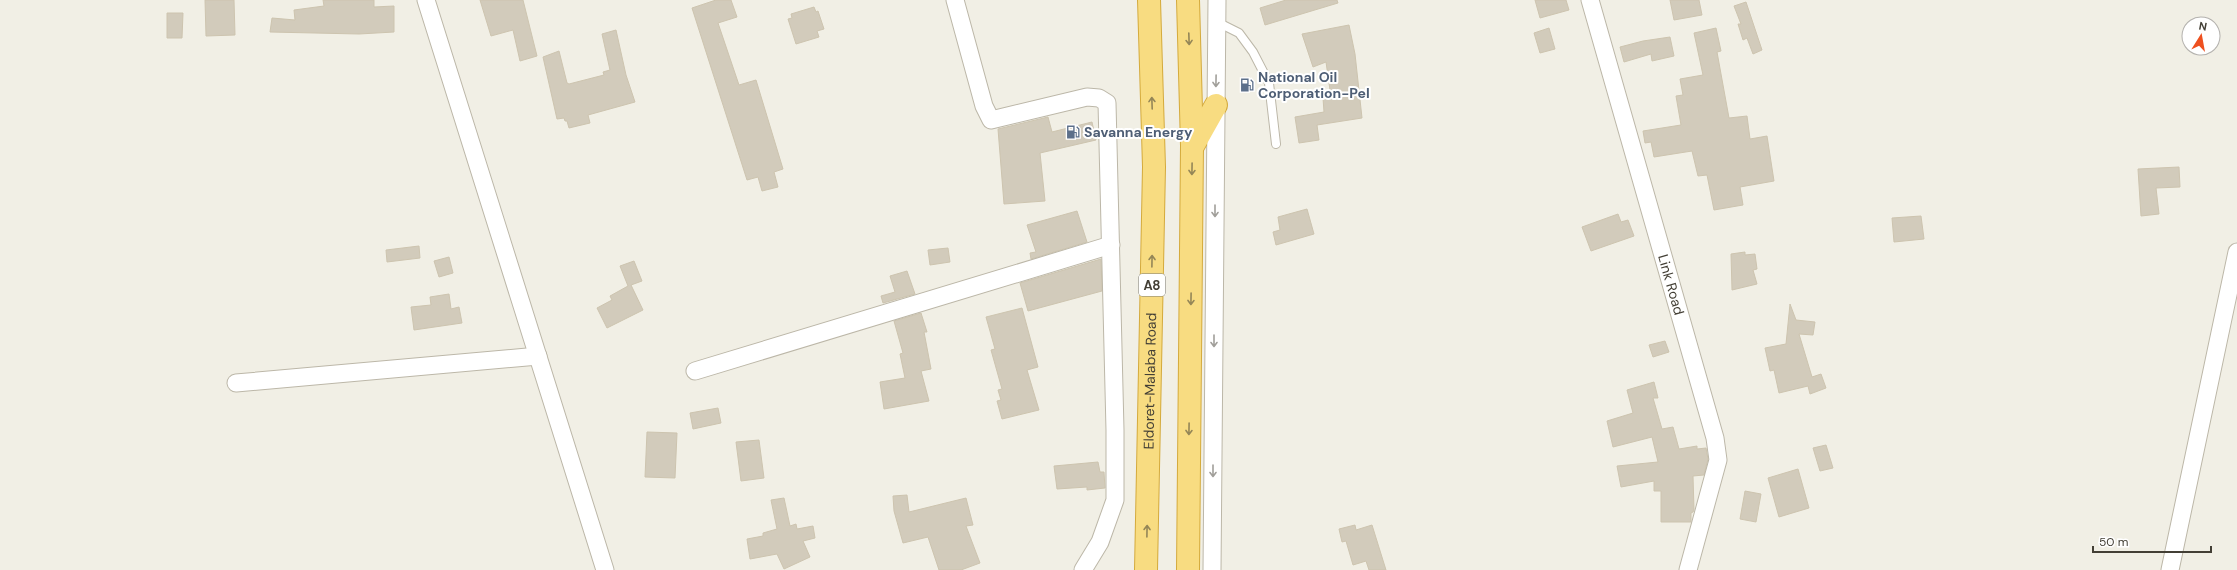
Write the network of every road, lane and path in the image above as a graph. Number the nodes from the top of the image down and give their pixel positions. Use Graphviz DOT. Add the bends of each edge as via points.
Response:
graph roads {
  1 [pos="427,0"];
  2 [pos="955,0"];
  3 [pos="1149,0"];
  4 [pos="1188,0"];
  5 [pos="1217,0"];
  6 [pos="1590,0"];
  7 [pos="1217,22"];
  8 [pos="1216,105"];
  9 [pos="1276,144"];
  10 [pos="1192,146"];
  11 [pos="1111,245"];
  12 [pos="2237,252"];
  13 [pos="538,356"];
  14 [pos="695,371"];
  15 [pos="236,383"];
  16 [pos="605,570"];
  17 [pos="1083,570"];
  18 [pos="1146,570"];
  19 [pos="1188,570"];
  20 [pos="1212,570"];
  21 [pos="1688,570"];
  22 [pos="2170,570"];
  1 -- 13 [label="street"];
  2 -- 11 [label="street" via="984,106 991,120 1087,97 1099,98 1107,103"];
  18 -- 3 [label="highway, Eldoret-Malaba Road / A8, one-way" via="1154,167"];
  4 -- 10 [label="highway, one-way"];
  5 -- 7 [label="street"];
  6 -- 21 [label="street, Link Road" via="1715,438 1718,460"];
  7 -- 8 [label="street, one-way"];
  7 -- 9 [label="lane" via="1239,33 1253,52 1269,83"];
  8 -- 10 [label="highway"];
  8 -- 20 [label="street, one-way"];
  10 -- 19 [label="highway, one-way"];
  11 -- 14 [label="street"];
  11 -- 17 [label="street" via="1114,500 1100,542"];
  12 -- 22 [label="street"];
  13 -- 15 [label="street"];
  13 -- 16 [label="street"];
}
